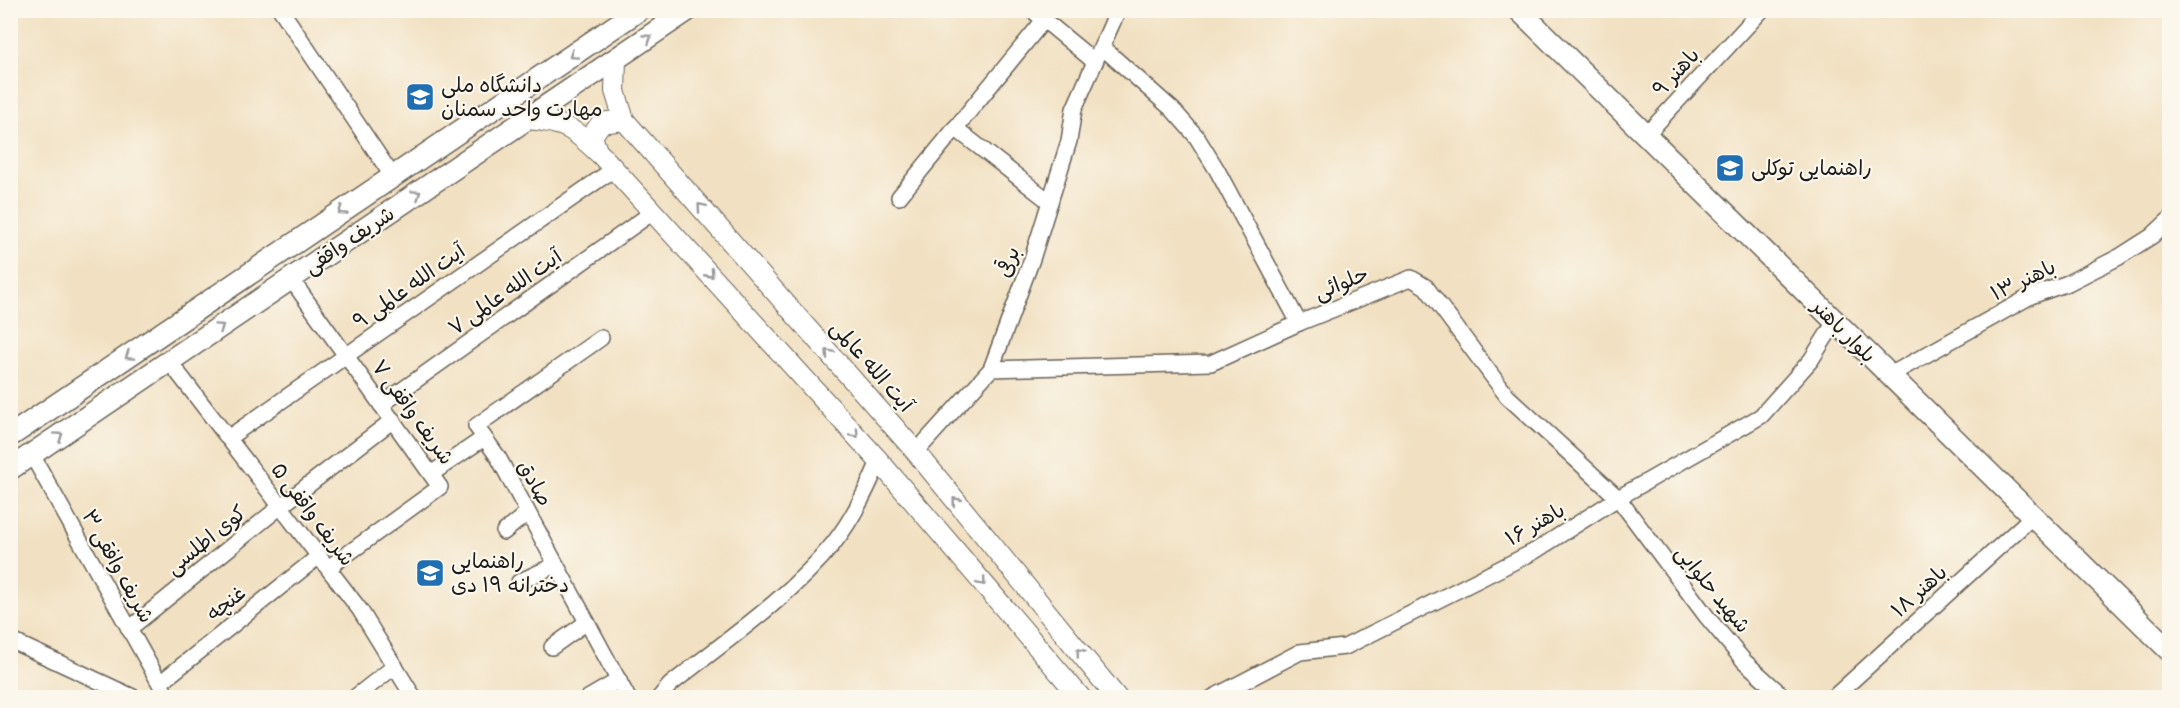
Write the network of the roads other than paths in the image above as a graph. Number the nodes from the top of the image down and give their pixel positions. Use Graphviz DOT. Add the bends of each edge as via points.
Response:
graph roads {
  1 [pos="281,10"];
  2 [pos="639,10"];
  3 [pos="688,10"];
  4 [pos="1118,10"];
  5 [pos="1519,10"];
  6 [pos="1762,10"];
  7 [pos="1038,15"];
  8 [pos="1102,47"];
  9 [pos="616,59"];
  10 [pos="1095,62"];
  11 [pos="527,119"];
  12 [pos="624,120"];
  13 [pos="955,128"];
  14 [pos="1646,135"];
  15 [pos="597,151"];
  16 [pos="614,169"];
  17 [pos="393,177"];
  18 [pos="899,197"];
  19 [pos="1050,202"];
  20 [pos="653,212"];
  21 [pos="2169,219"];
  22 [pos="291,279"];
  23 [pos="1835,322"];
  24 [pos="1299,323"];
  25 [pos="602,338"];
  26 [pos="154,339"];
  27 [pos="346,356"];
  28 [pos="170,361"];
  29 [pos="991,369"];
  30 [pos="1890,375"];
  31 [pos="381,405"];
  32 [pos="393,420"];
  33 [pos="10,436"];
  34 [pos="228,438"];
  35 [pos="484,438"];
  36 [pos="916,452"];
  37 [pos="32,455"];
  38 [pos="879,461"];
  39 [pos="10,469"];
  40 [pos="431,474"];
  41 [pos="1618,498"];
  42 [pos="280,506"];
  43 [pos="527,513"];
  44 [pos="2033,516"];
  45 [pos="504,532"];
  46 [pos="324,562"];
  47 [pos="555,565"];
  48 [pos="519,582"];
  49 [pos="587,622"];
  50 [pos="129,629"];
  51 [pos="10,640"];
  52 [pos="552,646"];
  53 [pos="2169,651"];
  54 [pos="395,666"];
  55 [pos="619,680"];
  56 [pos="160,683"];
  57 [pos="135,698"];
  58 [pos="168,698"];
  59 [pos="354,698"];
  60 [pos="414,698"];
  61 [pos="588,698"];
  62 [pos="628,698"];
  63 [pos="658,698"];
  64 [pos="1080,698"];
  65 [pos="1117,698"];
  66 [pos="1212,698"];
  67 [pos="1785,698"];
  68 [pos="1833,698"];
  1 -- 17 [label="street"];
  2 -- 17 [label="main road, شریف واقفی, one-way"];
  9 -- 3 [label="main road, شریف واقفی, one-way"];
  4 -- 8 [label="street, برقی"];
  5 -- 14 [label="main road, بلوار باهنر"];
  6 -- 14 [label="street, باهنر ۹"];
  7 -- 10 [label="street"];
  7 -- 13 [label="street"];
  8 -- 10 [label="street, برقی"];
  8 -- 24 [label="street" via="1173,110 1196,136"];
  9 -- 11 [label="main road, شریف واقفی"];
  9 -- 12 [label="street, آیت الله عالمی" via="615,91"];
  10 -- 19 [label="street, برقی" via="1074,109 1069,141"];
  11 -- 15 [label="street" via="555,121 580,134"];
  22 -- 11 [label="main road, شریف واقفی, one-way"];
  12 -- 15 [label="street" via="601,123 592,136"];
  36 -- 12 [label="street, آیت الله عالمی, one-way"];
  13 -- 18 [label="street"];
  13 -- 19 [label="street"];
  14 -- 23 [label="main road, بلوار باهنر"];
  15 -- 16 [label="street"];
  16 -- 20 [label="street"];
  16 -- 27 [label="street, آیت الله عالمی ۹"];
  17 -- 26 [label="main road, شریف واقفی, one-way"];
  19 -- 29 [label="street, برقی"];
  20 -- 31 [label="street, آیت الله عالمی ۷"];
  20 -- 38 [label="street, one-way"];
  21 -- 30 [label="street, باهنر ۱۳" via="2152,236 2119,257 2068,283 2031,296"];
  22 -- 27 [label="street, شریف واقفی ۷"];
  28 -- 22 [label="main road, شریف واقفی, one-way"];
  23 -- 30 [label="main road, بلوار باهنر"];
  23 -- 41 [label="street, باهنر ۱۶" via="1811,360 1761,416"];
  24 -- 29 [label="street, حلوائی" via="1211,363"];
  24 -- 41 [label="street, حلوائی" via="1411,278 1426,286 1507,396"];
  25 -- 35 [label="street" via="476,426"];
  26 -- 28 [label="main road"];
  26 -- 33 [label="main road, شریف واقفی, one-way"];
  27 -- 31 [label="street, شریف واقفی ۷"];
  27 -- 34 [label="street, آیت الله عالمی ۹"];
  28 -- 34 [label="street, شریف واقفی ۵"];
  37 -- 28 [label="main road, شریف واقفی, one-way"];
  29 -- 36 [label="street, برقی"];
  30 -- 44 [label="main road, بلوار باهنر"];
  31 -- 32 [label="street, شریف واقفی ۷"];
  32 -- 40 [label="street, شریف واقفی ۷"];
  32 -- 42 [label="street, کوی اطلسی"];
  34 -- 42 [label="street, شریف واقفی ۵"];
  35 -- 40 [label="street"];
  35 -- 43 [label="street, صادق"];
  65 -- 36 [label="street, آیت الله عالمی, one-way"];
  37 -- 39 [label="main road, شریف واقفی"];
  37 -- 50 [label="street, شریف وافقی ۳"];
  38 -- 63 [label="street" via="861,503 833,545 786,592"];
  38 -- 64 [label="street, one-way"];
  40 -- 46 [label="street, شریف واقفی ۷" via="440,487"];
  41 -- 66 [label="street, باهنر ۱۶" via="1535,551 1345,647 1300,652"];
  41 -- 67 [label="street, شهید حلوایی" via="1707,617 1744,661"];
  42 -- 46 [label="street, شریف واقفی ۵"];
  42 -- 50 [label="street, کوی اطلسی"];
  43 -- 45 [label="street"];
  43 -- 47 [label="street, صادق"];
  44 -- 53 [label="main road, بلوار باهنر"];
  44 -- 68 [label="street, باهنر ۱۸"];
  46 -- 54 [label="street, شریف واقفی ۵"];
  46 -- 56 [label="street, غنچه"];
  47 -- 48 [label="street"];
  47 -- 49 [label="street, صادق"];
  49 -- 52 [label="street"];
  49 -- 55 [label="street, صادق"];
  50 -- 56 [label="street, شریف وافقی ۳"];
  51 -- 57 [label="street"];
  54 -- 59 [label="street"];
  54 -- 60 [label="street, شریف واقفی ۵"];
  55 -- 61 [label="street"];
  55 -- 62 [label="street, صادق"];
  56 -- 58 [label="street, شریف وافقی ۳"];
}
